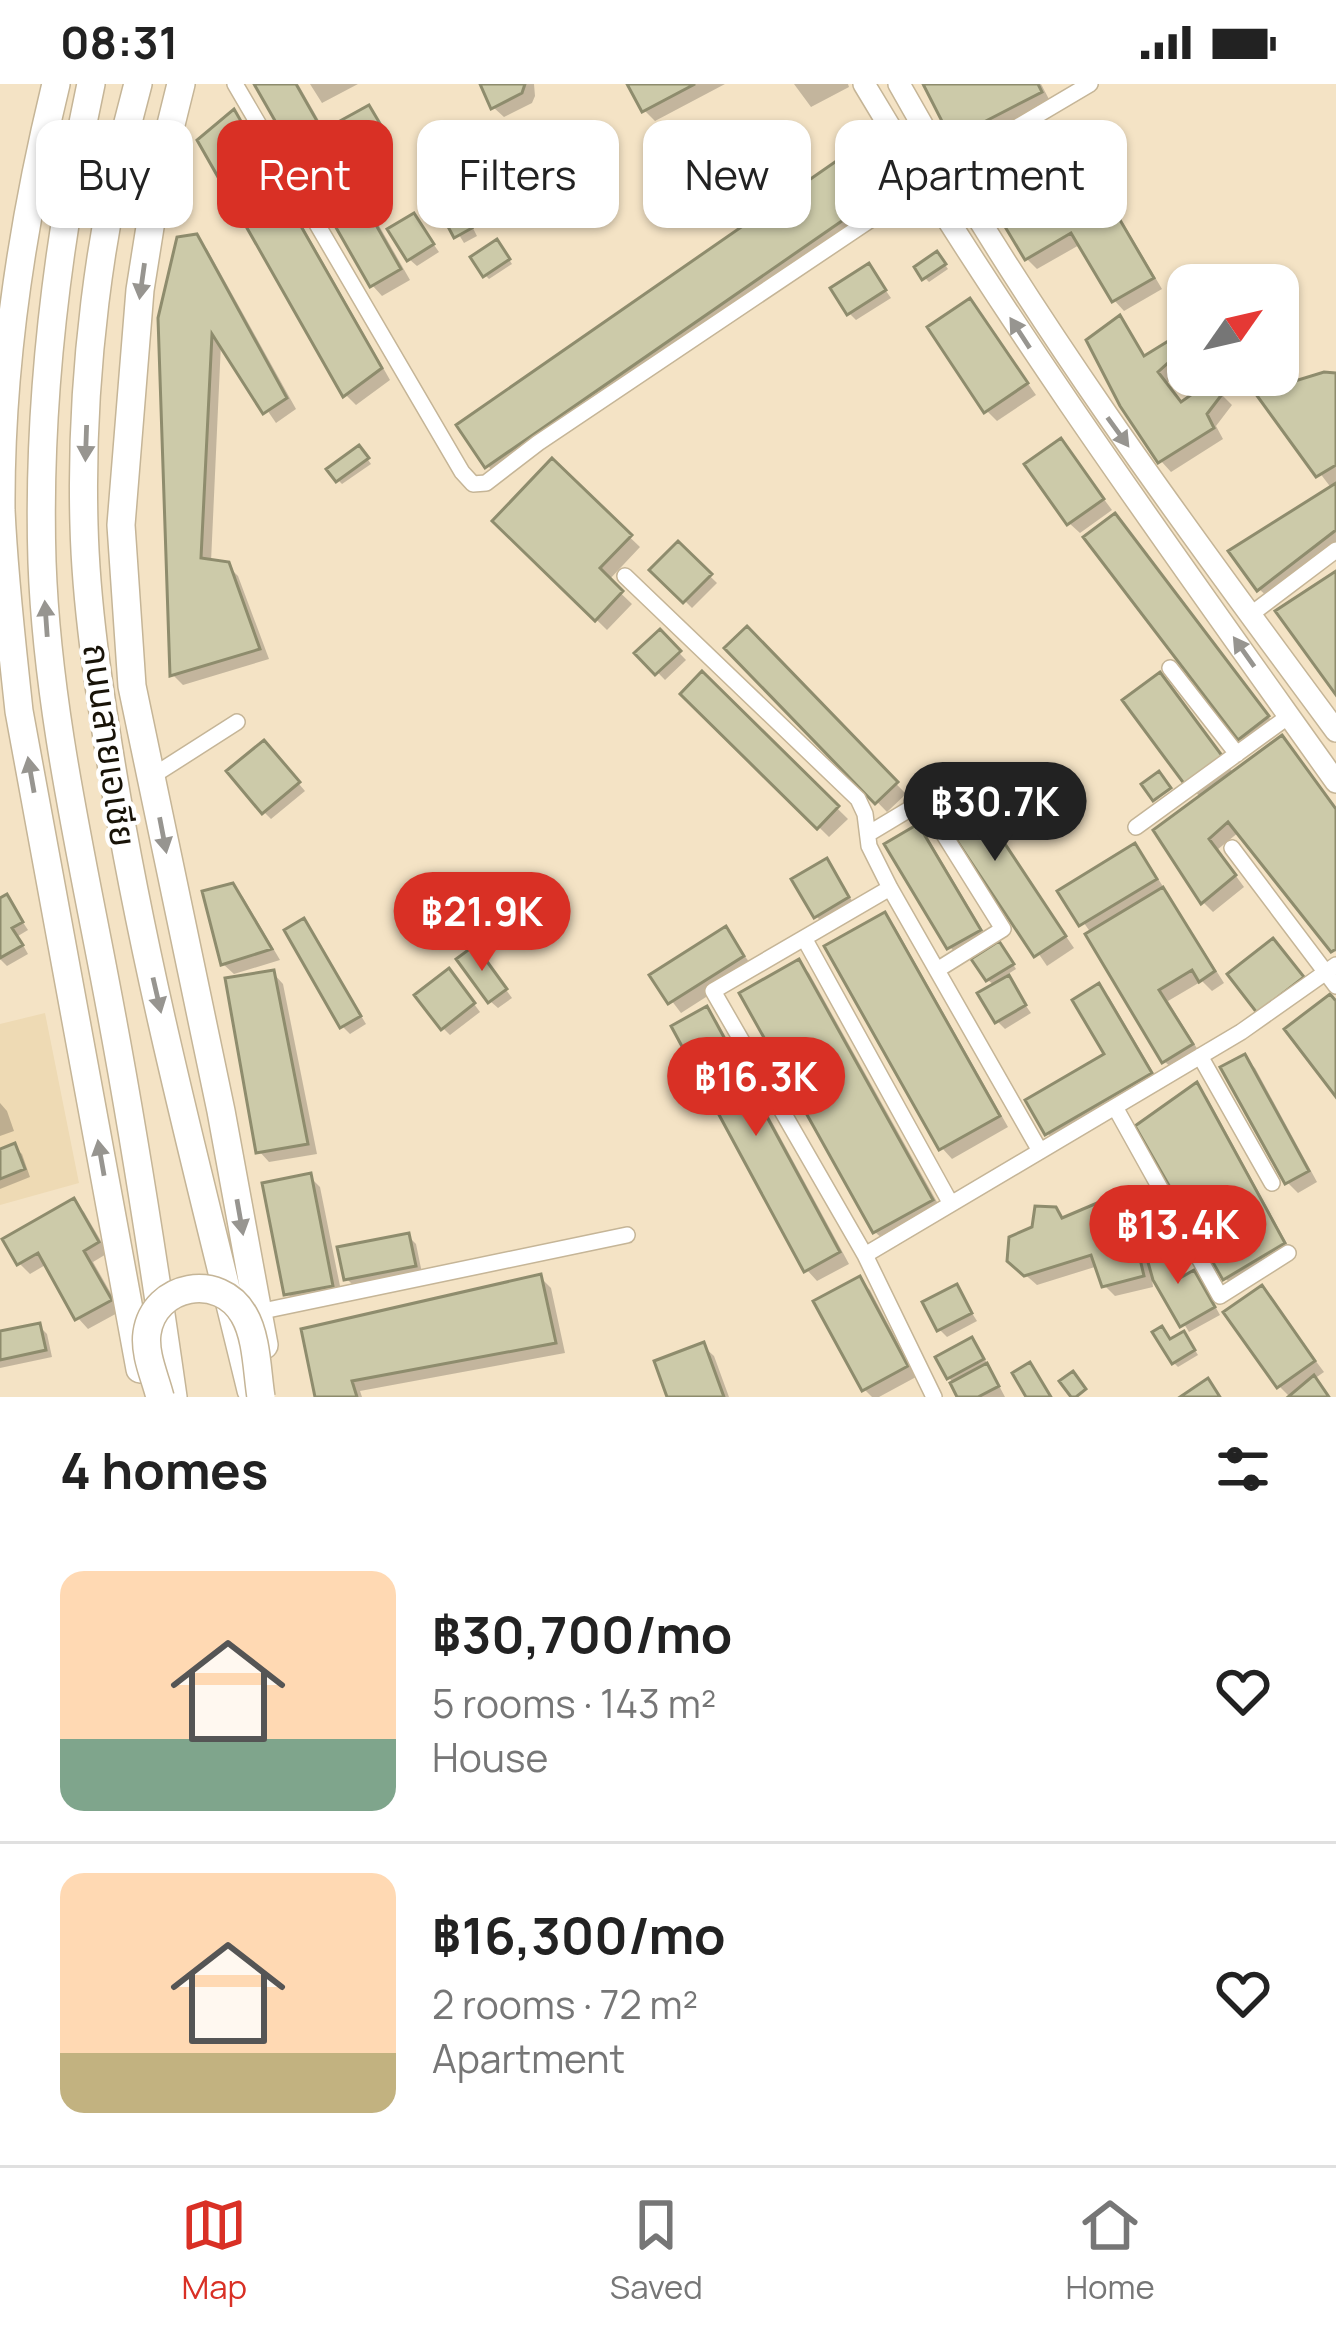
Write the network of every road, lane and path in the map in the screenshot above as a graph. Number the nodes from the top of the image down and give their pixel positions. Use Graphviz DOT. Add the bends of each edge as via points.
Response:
graph roads {
  1 [pos="56,84"];
  2 [pos="91,84"];
  3 [pos="138,84"];
  4 [pos="181,84"];
  5 [pos="235,84"];
  6 [pos="864,84"];
  7 [pos="899,84"];
  8 [pos="1053,84"];
  9 [pos="1090,84"];
  10 [pos="1061,101"];
  11 [pos="886,120"];
  12 [pos="919,120"];
  13 [pos="1029,120"];
  14 [pos="858,228"];
  15 [pos="952,228"];
  16 [pos="983,228"];
  17 [pos="1336,550"];
  18 [pos="626,576"];
  19 [pos="1250,615"];
  20 [pos="1170,668"];
  21 [pos="1289,716"];
  22 [pos="237,722"];
  23 [pos="1336,731"];
  24 [pos="1237,754"];
  25 [pos="151,777"];
  26 [pos="1336,782"];
  27 [pos="1136,826"];
  28 [pos="868,834"];
  29 [pos="1232,848"];
  30 [pos="890,888"];
  31 [pos="804,938"];
  32 [pos="937,970"];
  33 [pos="1332,975"];
  34 [pos="1200,1056"];
  35 [pos="1115,1107"];
  36 [pos="184,1113"];
  37 [pos="1040,1151"];
  38 [pos="1272,1183"];
  39 [pos="951,1204"];
  40 [pos="627,1234"];
  41 [pos="1288,1253"];
  42 [pos="865,1255"];
  43 [pos="258,1312"];
  44 [pos="146,1397"];
  45 [pos="160,1397"];
  46 [pos="176,1397"];
  47 [pos="236,1397"];
  48 [pos="256,1397"];
  49 [pos="274,1397"];
  50 [pos="934,1397"];
  44 -- 1 [label="highway, one-way" via="19,712 8,610 1,507 11,314"];
  46 -- 2 [label="highway, ถนนสายเอเชีย, one-way" via="46,628 43,401 60,244"];
  3 -- 36 [label="highway, ถนนสายเอเชีย, one-way" via="90,355 84,526 128,869"];
  4 -- 25 [label="highway, ถนนสายเอเชีย, one-way" via="140,290 121,525 132,686"];
  5 -- 14 [label="street" via="473,484 486,484"];
  6 -- 11 [label="main road"];
  7 -- 12 [label="main road"];
  8 -- 10 [label="street"];
  9 -- 10 [label="street"];
  10 -- 13 [label="street"];
  21 -- 15 [label="main road, one-way"];
  16 -- 19 [label="main road, one-way" via="1073,369"];
  17 -- 19 [label="street"];
  18 -- 28 [label="street" via="858,799"];
  19 -- 23 [label="main road"];
  20 -- 24 [label="street"];
  21 -- 24 [label="street"];
  21 -- 26 [label="main road"];
  22 -- 25 [label="street"];
  24 -- 27 [label="street"];
  25 -- 43 [label="highway, ถนนสายเอเชีย, one-way"];
  28 -- 30 [label="street"];
  28 -- 32 [label="street" via="923,802 1003,929"];
  29 -- 33 [label="street"];
  30 -- 31 [label="street"];
  30 -- 32 [label="street"];
  31 -- 39 [label="street"];
  31 -- 42 [label="street" via="713,991"];
  32 -- 37 [label="street"];
  33 -- 34 [label="street"];
  34 -- 35 [label="street"];
  34 -- 38 [label="street"];
  35 -- 37 [label="street"];
  35 -- 41 [label="street" via="1220,1296"];
  36 -- 47 [label="highway"];
  36 -- 48 [label="highway, ถนนสายเอเชีย"];
  37 -- 39 [label="street"];
  39 -- 42 [label="street"];
  40 -- 43 [label="street"];
  42 -- 50 [label="street"];
  43 -- 49 [label="highway, ถนนสายเอเชีย"];
  45 -- 48 [label="highway, bridge" via="150,1322 168,1297 198,1288 242,1310"];
}
